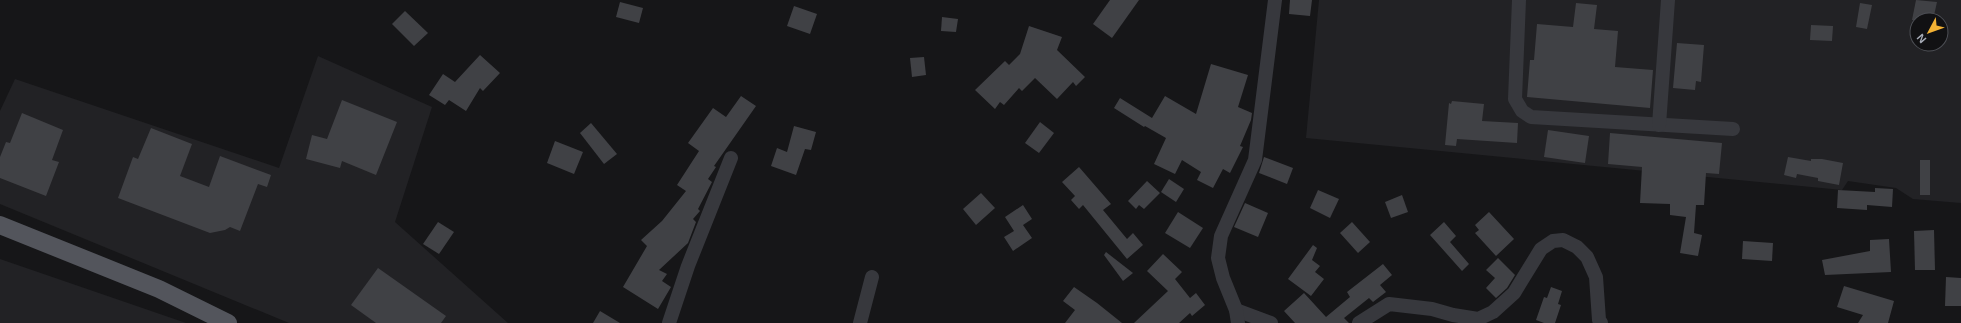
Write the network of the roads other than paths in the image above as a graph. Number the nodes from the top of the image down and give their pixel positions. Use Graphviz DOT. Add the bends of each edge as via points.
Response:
graph roads {
  1 [pos="1275,0"];
  2 [pos="1519,0"];
  3 [pos="1668,0"];
  4 [pos="1659,125"];
  5 [pos="1733,129"];
  6 [pos="731,158"];
  7 [pos="0,225"];
  8 [pos="872,276"];
  9 [pos="1237,316"];
  10 [pos="228,323"];
  11 [pos="669,323"];
  12 [pos="860,323"];
  13 [pos="1271,323"];
  14 [pos="1359,323"];
  15 [pos="1601,323"];
  1 -- 9 [label="street" via="1255,160 1221,236 1218,258"];
  2 -- 4 [label="street" via="1515,99 1522,111 1531,117"];
  3 -- 4 [label="street"];
  4 -- 5 [label="street"];
  6 -- 11 [label="street" via="688,266"];
  7 -- 10 [label="main road" via="160,289"];
  8 -- 12 [label="street"];
  9 -- 13 [label="street"];
  14 -- 15 [label="street" via="1389,304 1432,308 1478,319 1493,312 1514,293 1541,249 1553,241 1564,240 1577,247 1587,257 1596,277"];
}
